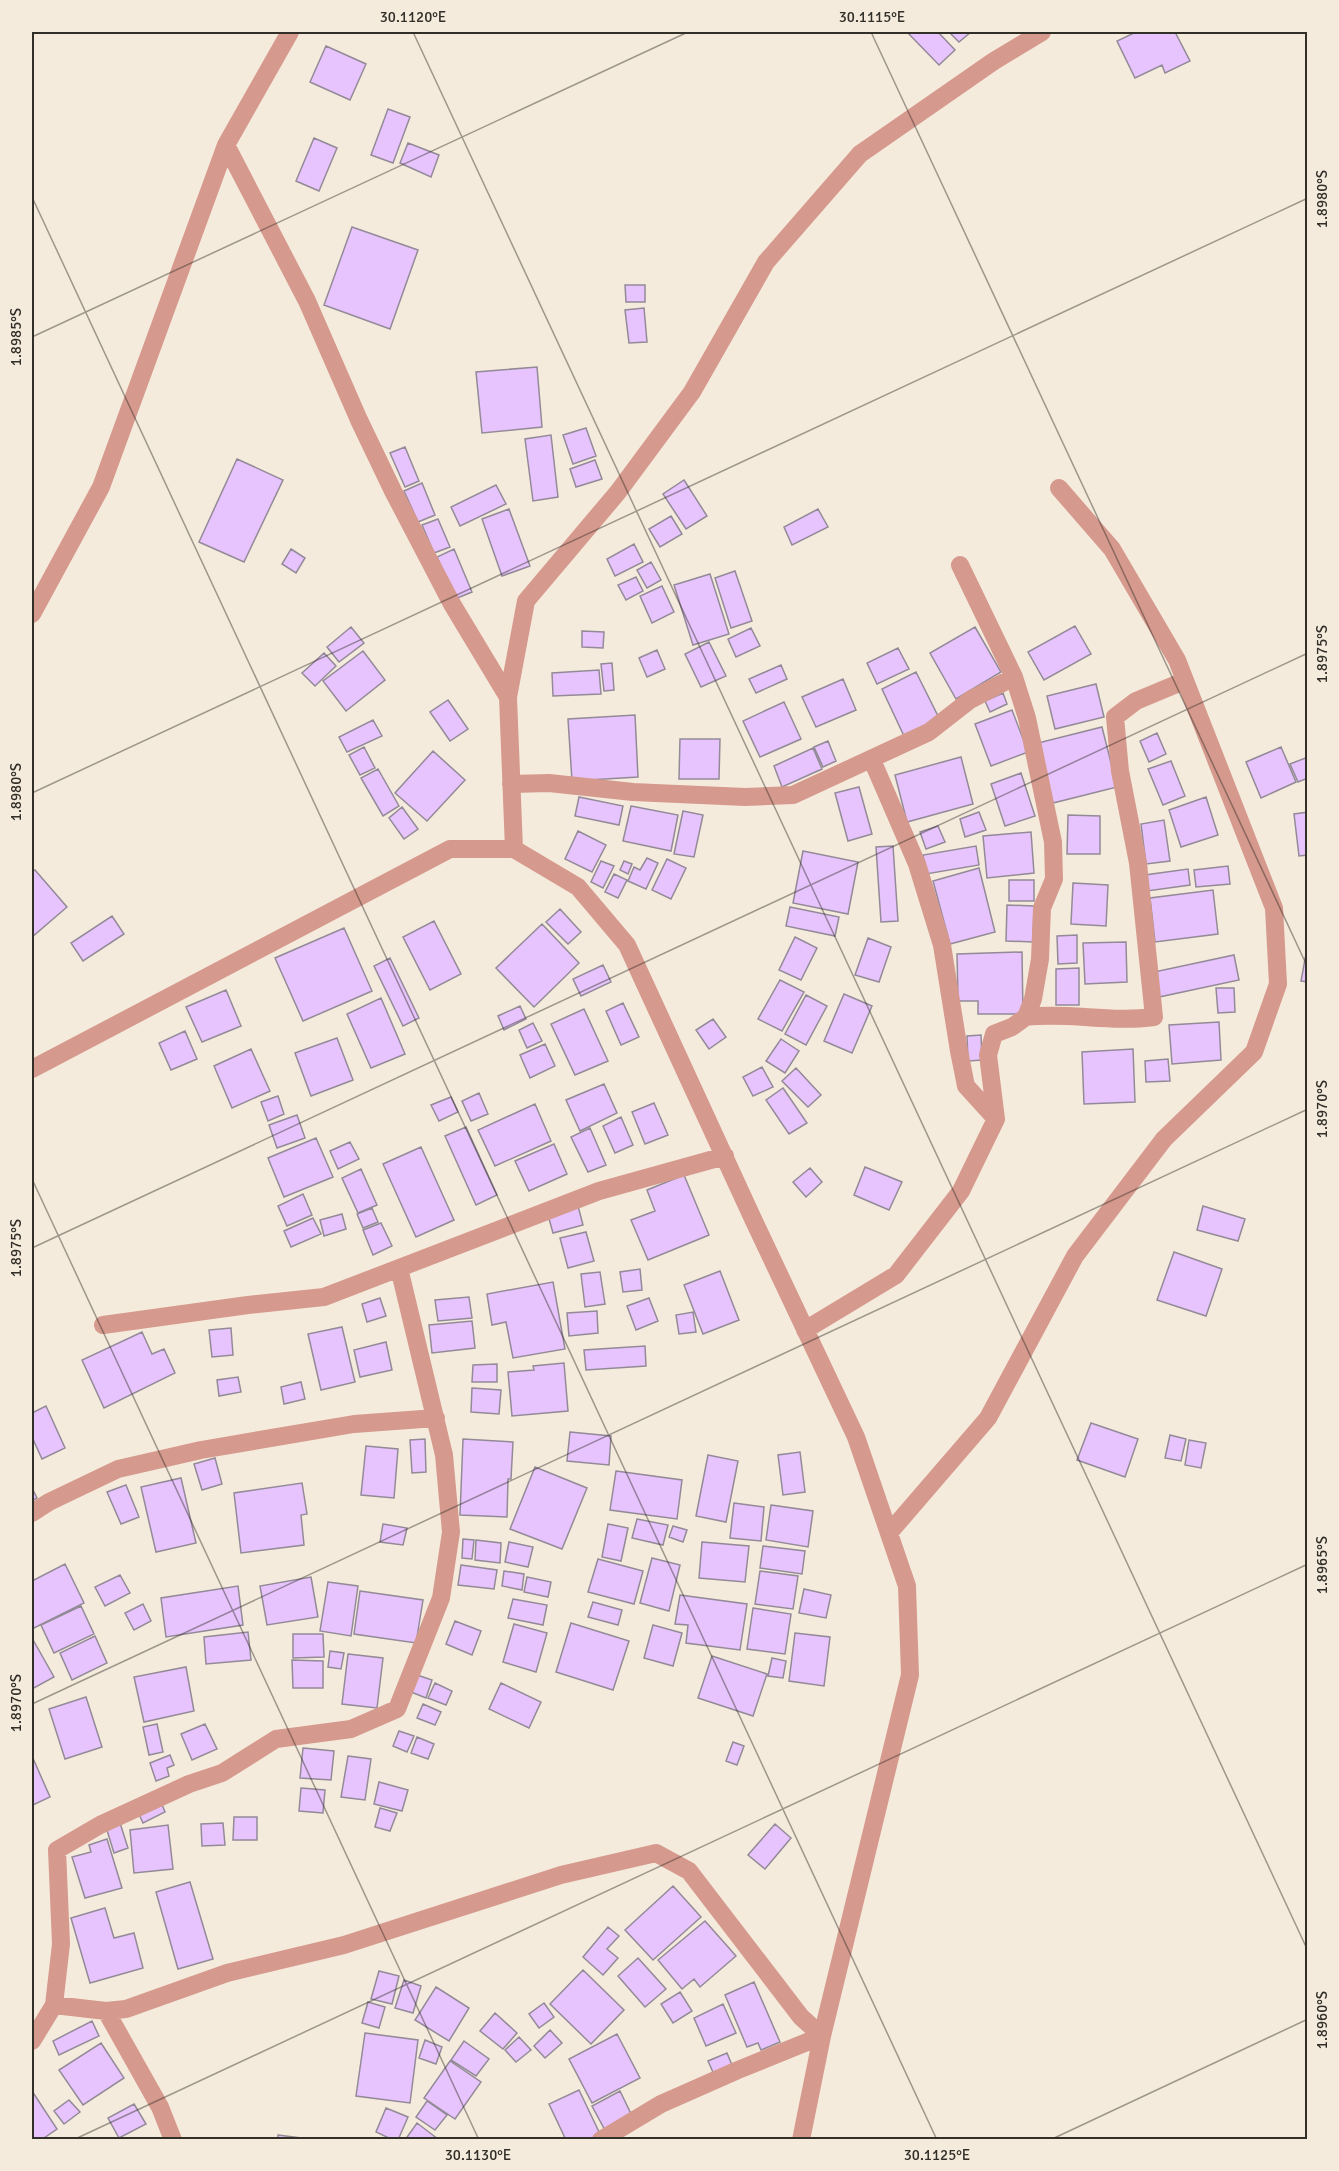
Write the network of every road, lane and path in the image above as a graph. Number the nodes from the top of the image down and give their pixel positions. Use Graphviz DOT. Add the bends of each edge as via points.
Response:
graph roads {
  1 [pos="290,32"];
  2 [pos="1042,32"];
  3 [pos="226,145"];
  4 [pos="1059,488"];
  5 [pos="960,565"];
  6 [pos="32,614"];
  7 [pos="1014,677"];
  8 [pos="1185,681"];
  9 [pos="508,697"];
  10 [pos="872,760"];
  11 [pos="512,784"];
  12 [pos="514,849"];
  13 [pos="1026,1017"];
  14 [pos="32,1069"];
  15 [pos="996,1119"];
  16 [pos="724,1156"];
  17 [pos="399,1268"];
  18 [pos="103,1325"];
  19 [pos="806,1330"];
  20 [pos="436,1418"];
  21 [pos="32,1514"];
  22 [pos="889,1533"];
  23 [pos="54,2005"];
  24 [pos="106,2011"];
  25 [pos="822,2036"];
  26 [pos="32,2041"];
  27 [pos="174,2139"];
  28 [pos="601,2139"];
  29 [pos="801,2139"];
  1 -- 3 [label="street"];
  2 -- 9 [label="street" via="860,154 766,262 692,392 618,492 526,601"];
  3 -- 6 [label="street" via="101,487"];
  3 -- 9 [label="street" via="307,301 399,501 452,604"];
  4 -- 8 [label="street" via="1112,549 1177,660"];
  5 -- 7 [label="street"];
  7 -- 10 [label="street" via="970,700 929,732"];
  7 -- 13 [label="street" via="1032,739 1053,842 1054,879 1042,908 1040,959"];
  8 -- 13 [label="street" via="1136,701 1115,717 1120,771 1138,864 1154,1017"];
  8 -- 22 [label="street" via="1274,908 1278,984 1254,1052 1164,1139 1081,1247 988,1418"];
  9 -- 11 [label="street"];
  10 -- 11 [label="street" via="793,795 745,797 549,783"];
  10 -- 15 [label="street" via="917,864 942,945 966,1086"];
  11 -- 12 [label="street"];
  12 -- 14 [label="street" via="450,849"];
  12 -- 16 [label="street" via="578,887 627,945"];
  13 -- 15 [label="street" via="994,1034 988,1055"];
  15 -- 19 [label="street" via="961,1191 896,1275"];
  16 -- 17 [label="street" via="599,1191"];
  16 -- 19 [label="street"];
  17 -- 18 [label="street" via="324,1297"];
  17 -- 20 [label="street"];
  19 -- 22 [label="street" via="856,1437"];
  20 -- 21 [label="street" via="354,1424 201,1450 118,1469"];
  20 -- 23 [label="street" via="444,1455 451,1532 441,1598 398,1709 351,1730 276,1739 222,1773 100,1825 57,1850 61,1944"];
  22 -- 25 [label="street" via="907,1586 910,1675"];
  23 -- 24 [label="street"];
  23 -- 26 [label="street"];
  24 -- 25 [label="street" via="126,2008 227,1973 344,1945 561,1875 656,1853 689,1870 801,2017"];
  24 -- 27 [label="street"];
  25 -- 28 [label="street" via="662,2104"];
  25 -- 29 [label="street"];
}
